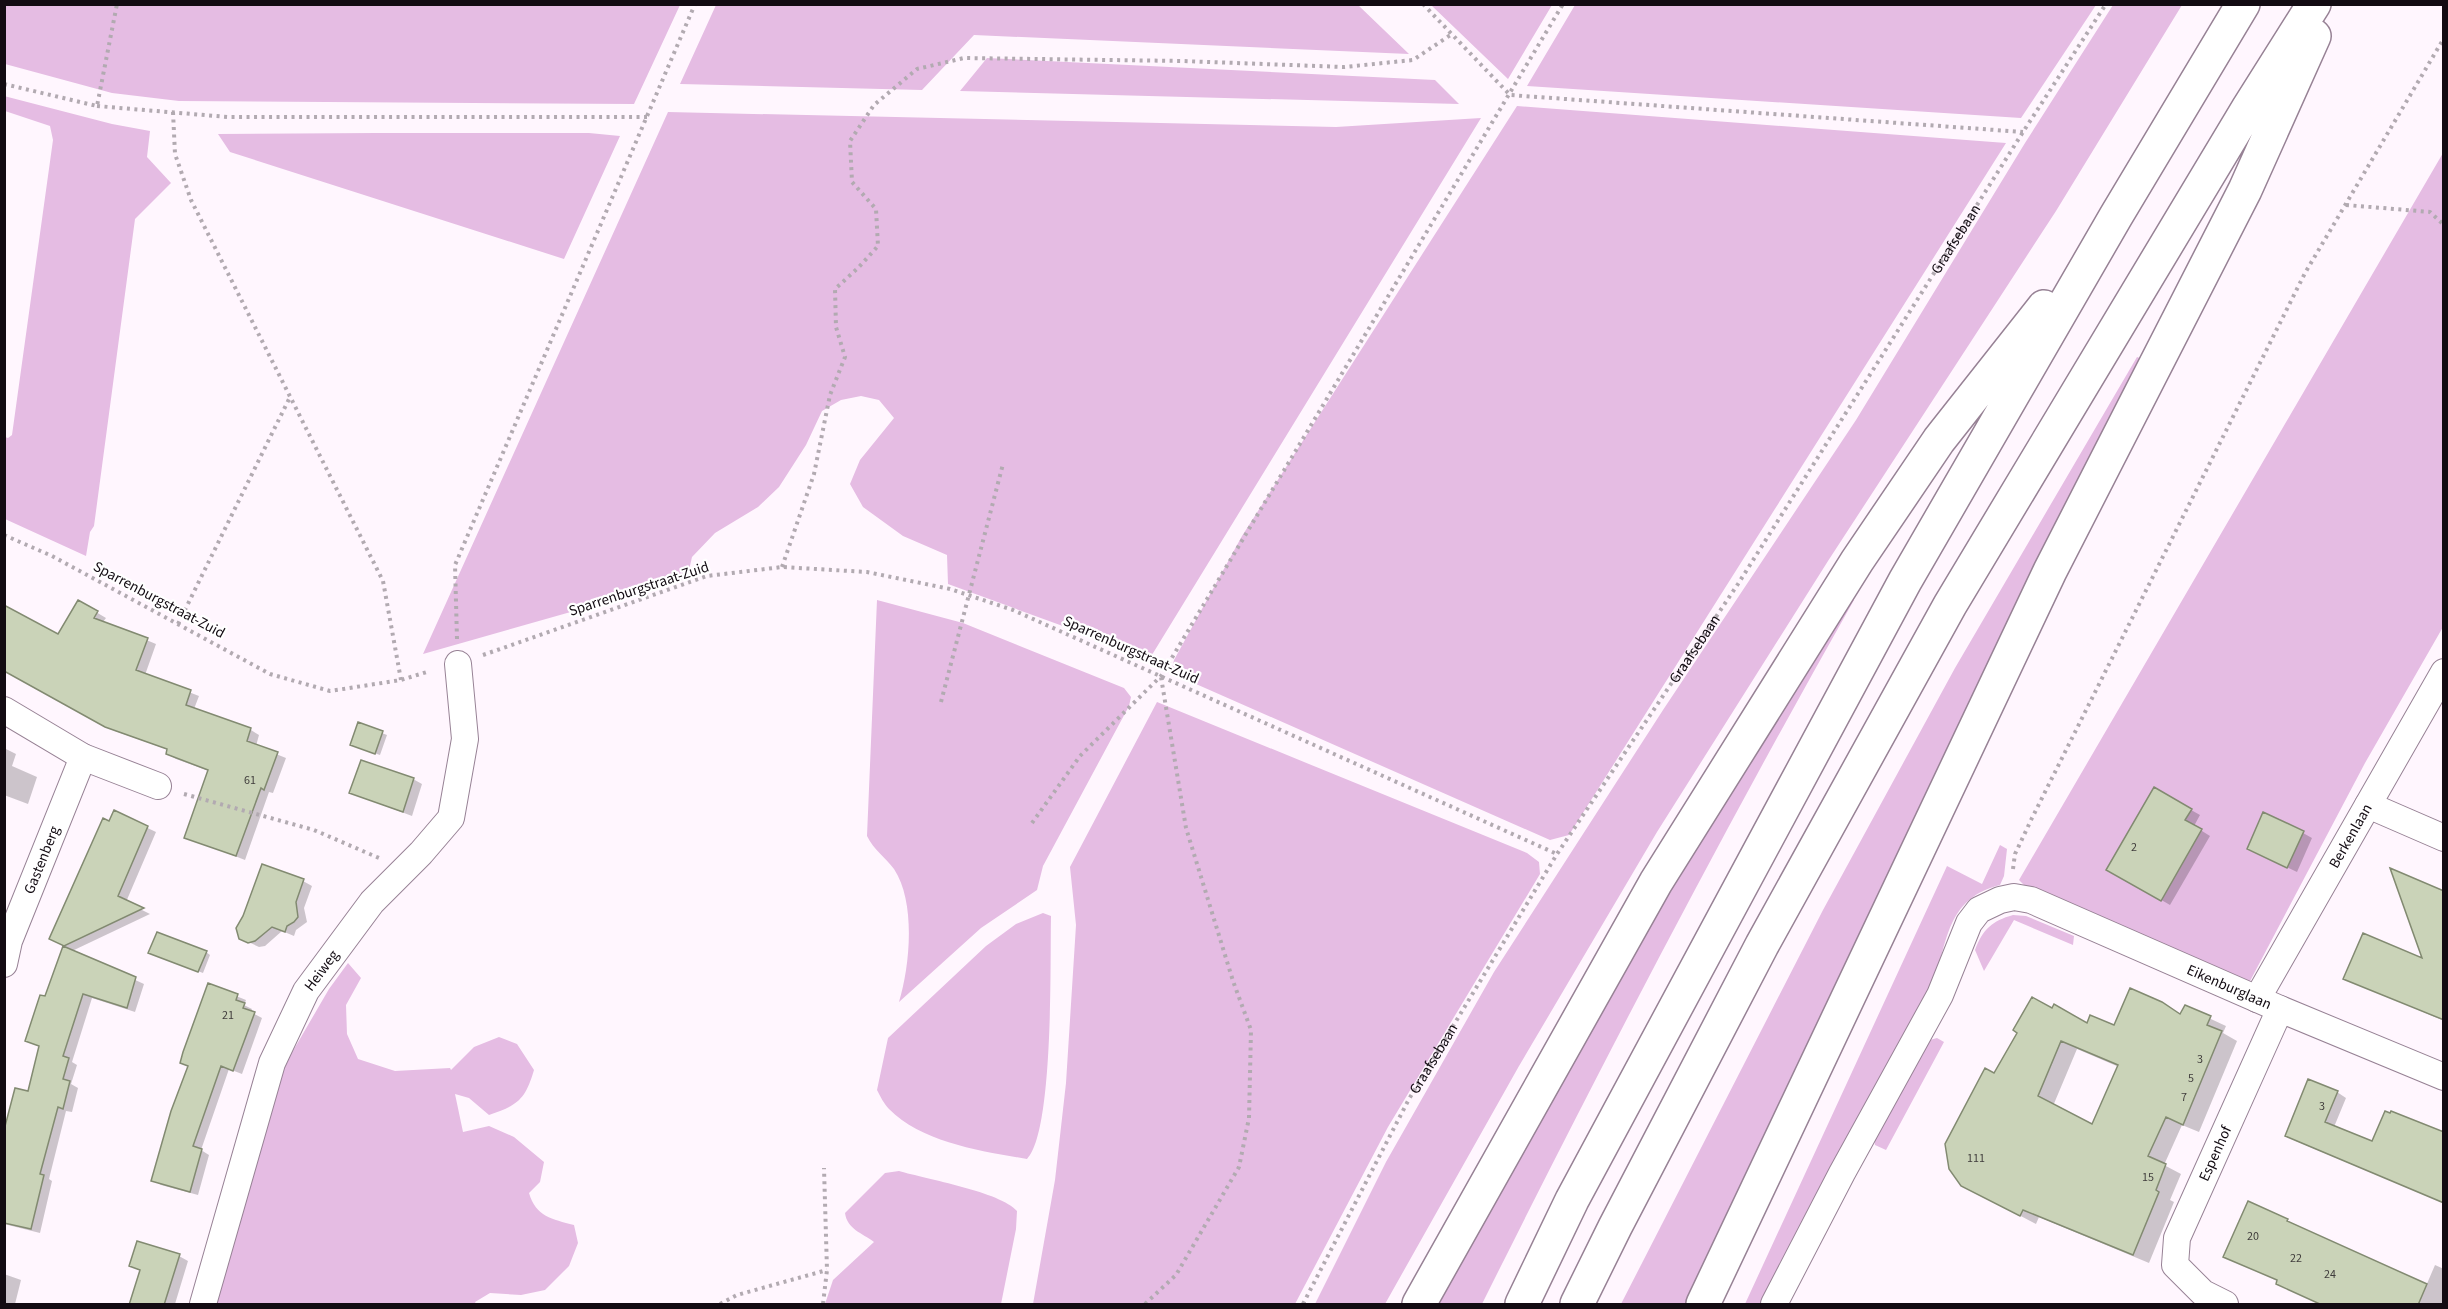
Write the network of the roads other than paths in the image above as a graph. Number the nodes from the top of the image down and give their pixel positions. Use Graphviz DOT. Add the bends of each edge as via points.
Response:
graph roads {
  1 [pos="2243,4"];
  2 [pos="2314,4"];
  3 [pos="2328,4"];
  4 [pos="2116,216"];
  5 [pos="458,664"];
  6 [pos="2444,672"];
  7 [pos="4,710"];
  8 [pos="83,757"];
  9 [pos="158,786"];
  10 [pos="2368,805"];
  11 [pos="2444,838"];
  12 [pos="4,964"];
  13 [pos="2269,1004"];
  14 [pos="2444,1077"];
  15 [pos="2200,1299"];
  16 [pos="203,1305"];
  17 [pos="1419,1305"];
  18 [pos="1522,1305"];
  19 [pos="1577,1305"];
  20 [pos="1703,1305"];
  21 [pos="1774,1305"];
  22 [pos="2225,1305"];
  1 -- 4 [label="highway"];
  2 -- 19 [label="highway" via="1950,605 1762,945"];
  3 -- 20 [label="highway" via="2245,190 2050,572"];
  4 -- 17 [label="highway" via="1939,440 1857,561 1656,882"];
  4 -- 18 [label="highway" via="1899,591 1572,1200"];
  5 -- 16 [label="street, Heiweg" via="465,739 451,818 372,902 306,991 272,1063"];
  6 -- 10 [label="street, Berkenlaan"];
  7 -- 8 [label="street"];
  8 -- 9 [label="street"];
  8 -- 12 [label="street, Gastenberg" via="9,941"];
  10 -- 11 [label="street"];
  10 -- 13 [label="street, Berkenlaan"];
  13 -- 14 [label="street, Eikenburglaan"];
  13 -- 15 [label="street, Espenhof" via="2177,1238 2175,1265"];
  13 -- 21 [label="street, Eikenburglaan" via="2031,900 2014,897 1984,907 1969,923 1940,995"];
  15 -- 22 [label="street, Espenhof"];
}
